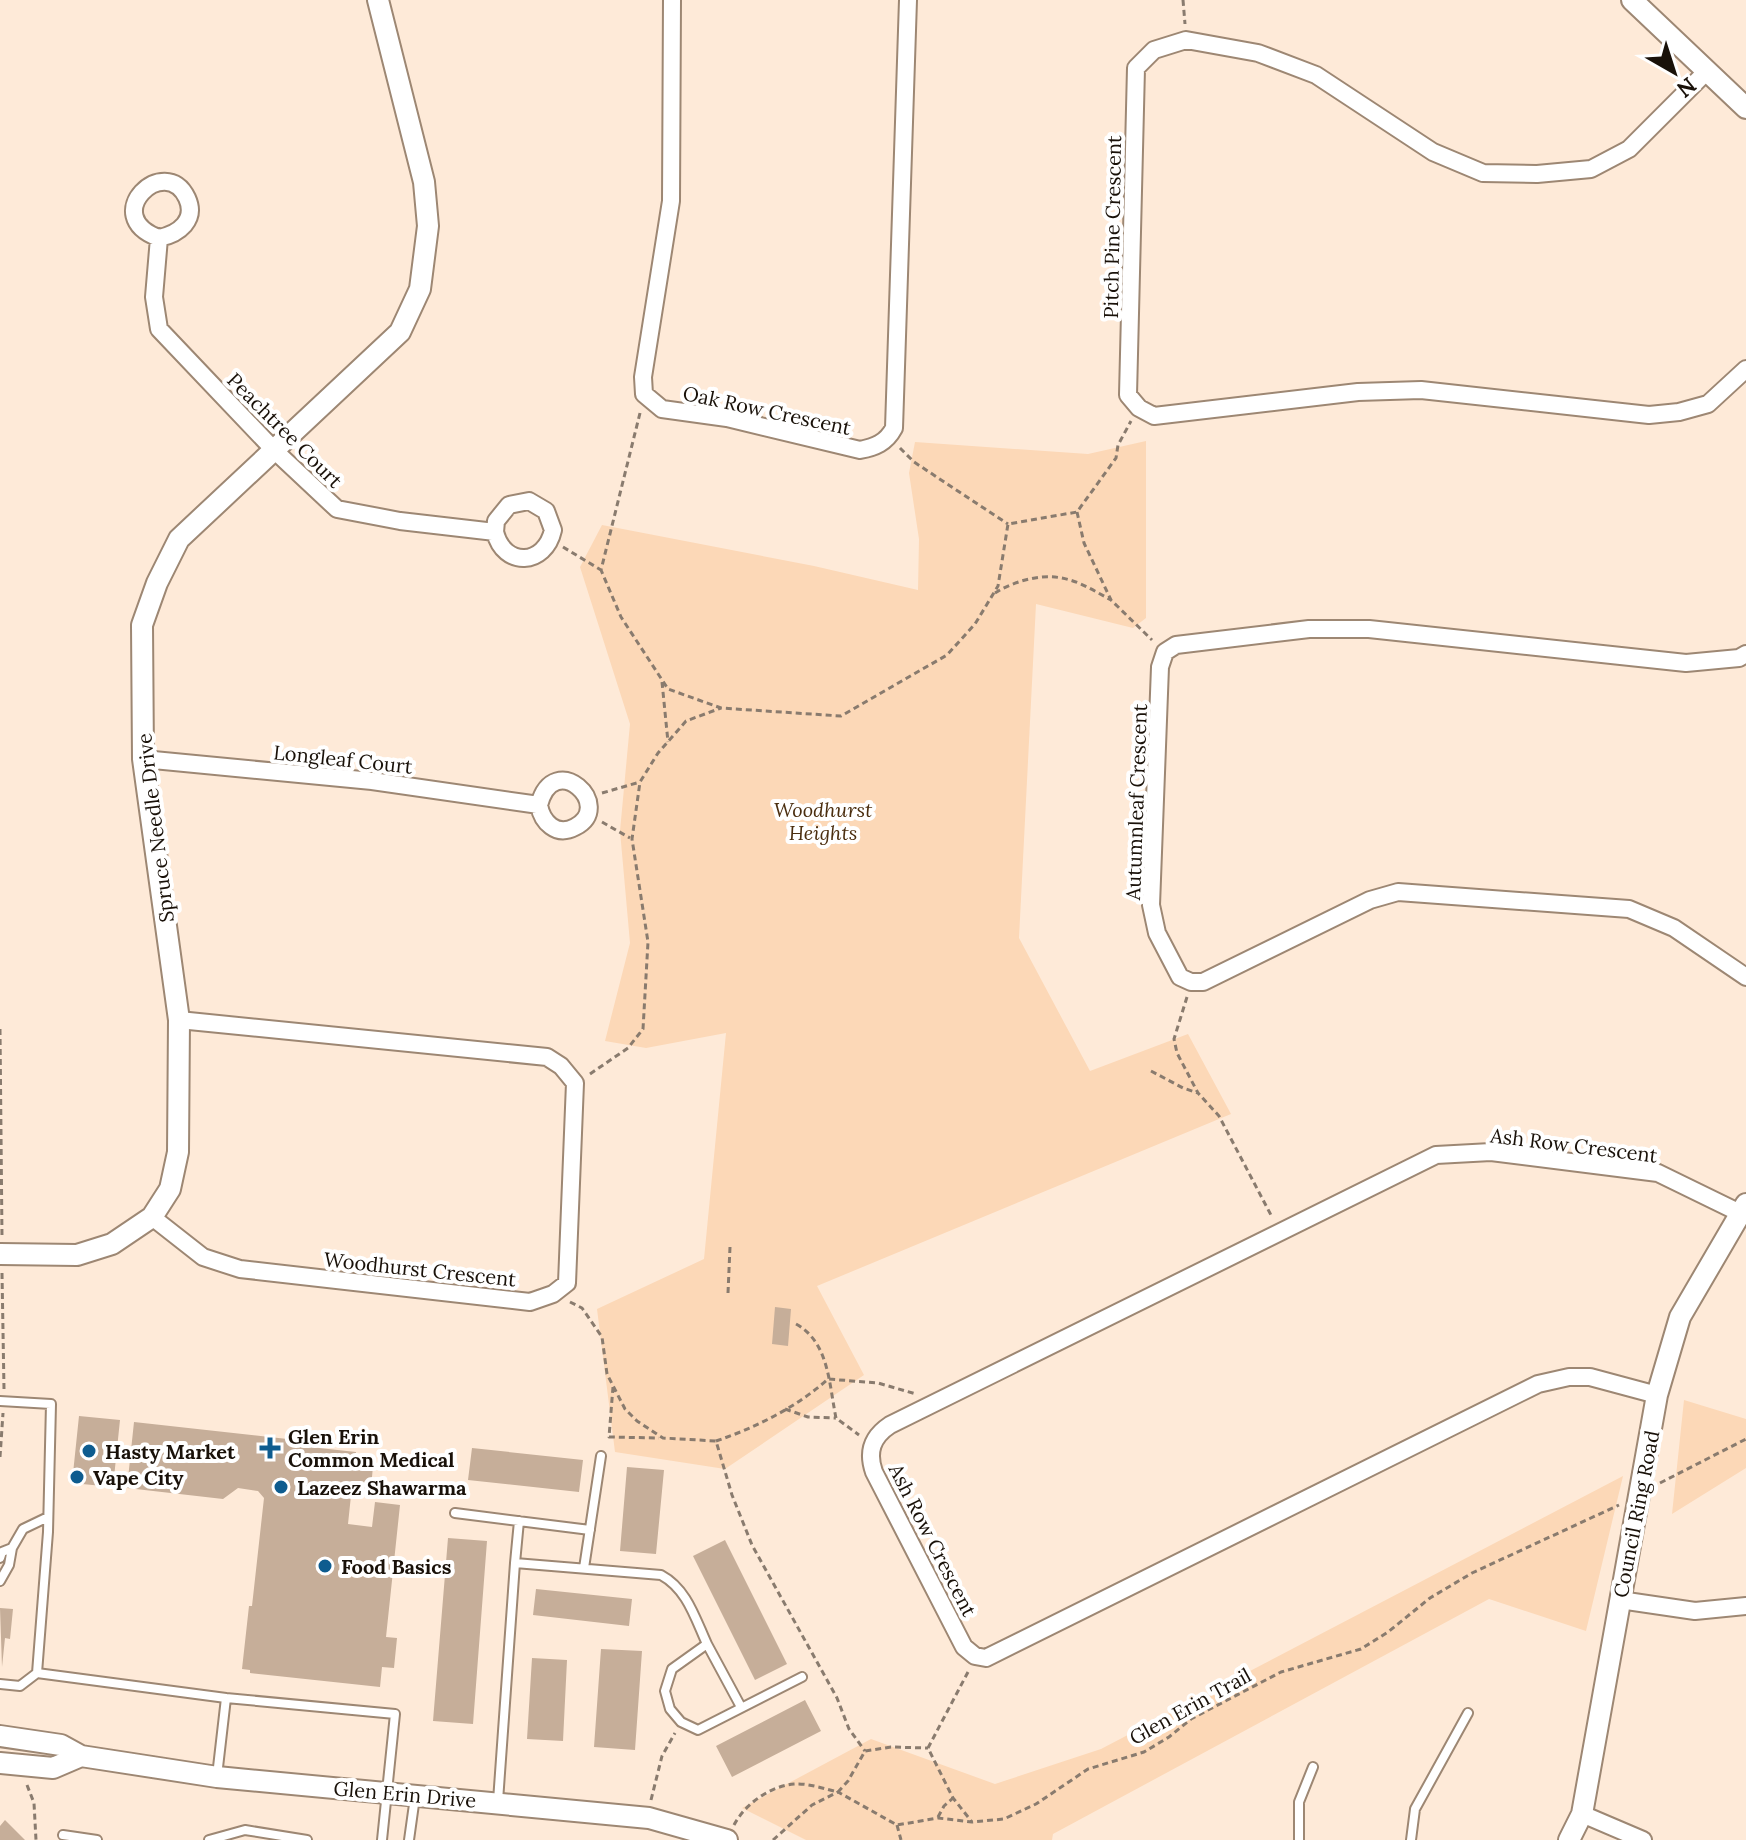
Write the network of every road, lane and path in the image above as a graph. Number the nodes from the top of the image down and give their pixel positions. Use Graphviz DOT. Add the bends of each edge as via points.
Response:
graph roads {
  1 [pos="378,0"];
  2 [pos="672,0"];
  3 [pos="908,0"];
  4 [pos="1183,0"];
  5 [pos="1632,0"];
  6 [pos="1186,40"];
  7 [pos="1708,70"];
  8 [pos="1746,108"];
  9 [pos="159,238"];
  10 [pos="1746,369"];
  11 [pos="644,394"];
  12 [pos="1139,408"];
  13 [pos="889,438"];
  14 [pos="275,451"];
  15 [pos="1077,512"];
  16 [pos="1008,524"];
  17 [pos="495,532"];
  18 [pos="551,540"];
  19 [pos="601,570"];
  20 [pos="994,593"];
  21 [pos="1111,600"];
  22 [pos="1165,652"];
  23 [pos="1746,654"];
  24 [pos="661,678"];
  25 [pos="721,708"];
  26 [pos="668,742"];
  27 [pos="143,759"];
  28 [pos="640,782"];
  29 [pos="539,805"];
  30 [pos="588,809"];
  31 [pos="632,839"];
  32 [pos="1746,977"];
  33 [pos="1191,982"];
  34 [pos="179,1020"];
  35 [pos="0,1029"];
  36 [pos="1151,1071"];
  37 [pos="575,1083"];
  38 [pos="1198,1093"];
  39 [pos="1743,1208"];
  40 [pos="152,1217"];
  41 [pos="2,1230"];
  42 [pos="1280,1232"];
  43 [pos="730,1247"];
  44 [pos="1,1264"];
  45 [pos="728,1293"];
  46 [pos="553,1294"];
  47 [pos="796,1324"];
  48 [pos="828,1379"];
  49 [pos="613,1386"];
  50 [pos="1657,1395"];
  51 [pos="2,1401"];
  52 [pos="939,1401"];
  53 [pos="785,1409"];
  54 [pos="836,1418"];
  55 [pos="663,1438"];
  56 [pos="1746,1439"];
  57 [pos="716,1441"];
  58 [pos="872,1445"];
  59 [pos="601,1456"];
  60 [pos="0,1457"];
  61 [pos="1641,1493"];
  62 [pos="455,1513"];
  63 [pos="48,1517"];
  64 [pos="519,1521"];
  65 [pos="590,1530"];
  66 [pos="12,1548"];
  67 [pos="0,1558"];
  68 [pos="515,1563"];
  69 [pos="584,1568"];
  70 [pos="0,1581"];
  71 [pos="1620,1600"];
  72 [pos="1746,1606"];
  73 [pos="707,1644"];
  74 [pos="975,1656"];
  75 [pos="37,1673"];
  76 [pos="802,1677"];
  77 [pos="0,1684"];
  78 [pos="226,1698"];
  79 [pos="741,1707"];
  80 [pos="1468,1713"];
  81 [pos="681,1722"];
  82 [pos="0,1736"];
  83 [pos="928,1748"];
  84 [pos="865,1751"];
  85 [pos="81,1756"];
  86 [pos="10,1764"];
  87 [pos="1313,1767"];
  88 [pos="217,1777"];
  89 [pos="388,1791"];
  90 [pos="838,1792"];
  91 [pos="416,1795"];
  92 [pos="953,1798"];
  93 [pos="498,1802"];
  94 [pos="1582,1814"];
  95 [pos="649,1818"];
  96 [pos="938,1818"];
  97 [pos="972,1822"];
  98 [pos="897,1825"];
  99 [pos="63,1835"];
  100 [pos="36,1840"];
  101 [pos="97,1840"];
  102 [pos="209,1840"];
  103 [pos="307,1840"];
  104 [pos="382,1840"];
  105 [pos="409,1840"];
  106 [pos="727,1840"];
  107 [pos="773,1840"];
  108 [pos="901,1840"];
  109 [pos="1299,1840"];
  110 [pos="1411,1840"];
  111 [pos="1569,1840"];
  112 [pos="1643,1840"];
  1 -- 14 [label="street, Spruce Needle Drive" via="424,182 428,226 420,289 400,332"];
  2 -- 11 [label="street" via="671,201"];
  3 -- 13 [label="street" via="894,428"];
  4 -- 6 [label="path"];
  5 -- 7 [label="street"];
  6 -- 7 [label="street" via="1258,53 1316,75 1433,152 1483,173 1591,169 1629,149"];
  6 -- 12 [label="street, Pitch Pine Crescent" via="1154,50 1136,68 1128,395"];
  7 -- 8 [label="street"];
  9 -- 14 [label="street, Peachtree Court" via="154,297 159,329"];
  10 -- 12 [label="street" via="1708,404 1649,415 1421,390 1358,392 1154,416"];
  11 -- 13 [label="street, Oak Row Crescent" via="662,409 727,418 860,450"];
  11 -- 19 [label="path"];
  12 -- 15 [label="path" via="1116,458"];
  13 -- 16 [label="path" via="914,462"];
  14 -- 17 [label="street, Peachtree Court" via="337,509"];
  14 -- 27 [label="street, Spruce Needle Drive" via="179,539 157,583 142,625"];
  15 -- 16 [label="path"];
  15 -- 21 [label="path" via="1084,543"];
  16 -- 20 [label="path"];
  17 -- 18 [label="street" via="503,549 520,558 538,554"];
  17 -- 18 [label="street" via="496,521 509,505 529,501 546,511"];
  18 -- 19 [label="path"];
  19 -- 24 [label="path" via="621,617"];
  20 -- 21 [label="path" via="1031,578 1068,579"];
  20 -- 25 [label="path" via="947,655 841,716"];
  21 -- 22 [label="path"];
  22 -- 23 [label="street" via="1176,645 1309,629 1369,629 1686,663"];
  22 -- 33 [label="street, Autumnleaf Crescent" via="1160,667 1151,905 1157,933 1174,966"];
  24 -- 25 [label="path" via="668,689"];
  24 -- 26 [label="path"];
  25 -- 26 [label="path" via="686,721"];
  26 -- 28 [label="path"];
  27 -- 29 [label="street, Longleaf Court" via="372,781"];
  27 -- 34 [label="street, Spruce Needle Drive"];
  28 -- 30 [label="path" via="603,791"];
  28 -- 31 [label="path"];
  29 -- 30 [label="street" via="541,817 561,831 584,821"];
  29 -- 30 [label="street" via="547,787 566,781 583,790"];
  30 -- 31 [label="path"];
  31 -- 37 [label="path" via="648,942 643,1029 617,1057"];
  32 -- 33 [label="street" via="1674,928 1629,909 1398,892 1370,900 1203,982"];
  33 -- 38 [label="path" via="1174,1039"];
  34 -- 37 [label="street" via="547,1057"];
  34 -- 40 [label="street, Spruce Needle Drive" via="178,1152 170,1189"];
  35 -- 41 [label="path"];
  36 -- 38 [label="path"];
  37 -- 46 [label="street" via="567,1283"];
  38 -- 42 [label="path" via="1219,1116"];
  39 -- 42 [label="street, Ash Row Crescent" via="1658,1173 1491,1152 1436,1155"];
  39 -- 50 [label="street, Council Ring Road" via="1680,1317"];
  40 -- 44 [label="street, Spruce Needle Drive" via="112,1244 77,1255"];
  40 -- 46 [label="street, Woodhurst Crescent" via="203,1257 240,1269 530,1302"];
  42 -- 52 [label="street, Ash Row Crescent"];
  43 -- 45 [label="path"];
  44 -- 51 [label="path"];
  46 -- 49 [label="path" via="582,1308 602,1337"];
  47 -- 48 [label="path" via="821,1346"];
  48 -- 52 [label="path" via="878,1383"];
  48 -- 53 [label="path"];
  48 -- 54 [label="path"];
  49 -- 55 [label="path" via="625,1409"];
  49 -- 55 [label="path" via="609,1437"];
  50 -- 61 [label="street, Council Ring Road"];
  50 -- 74 [label="street" via="1590,1377 1538,1384 994,1656"];
  51 -- 60 [label="path"];
  51 -- 63 [label="lane" via="51,1404"];
  52 -- 58 [label="street, Ash Row Crescent" via="885,1428"];
  53 -- 54 [label="path"];
  53 -- 57 [label="path"];
  54 -- 58 [label="path"];
  55 -- 57 [label="path"];
  56 -- 61 [label="path, Glen Erin Trail"];
  57 -- 84 [label="path" via="752,1545"];
  58 -- 74 [label="street, Ash Row Crescent" via="877,1477 964,1647"];
  59 -- 65 [label="lane"];
  61 -- 71 [label="street, Council Ring Road"];
  61 -- 97 [label="path, Glen Erin Trail" via="1472,1573 1361,1649 1281,1672 1191,1719 1144,1752 1088,1769 1004,1819"];
  62 -- 64 [label="lane"];
  63 -- 66 [label="lane" via="23,1529"];
  63 -- 75 [label="lane"];
  64 -- 65 [label="lane"];
  64 -- 68 [label="lane"];
  65 -- 69 [label="lane"];
  66 -- 67 [label="lane"];
  66 -- 70 [label="lane"];
  68 -- 69 [label="lane"];
  68 -- 93 [label="lane"];
  69 -- 73 [label="lane" via="661,1575 674,1582"];
  71 -- 72 [label="street" via="1695,1611"];
  71 -- 94 [label="street, Council Ring Road"];
  73 -- 79 [label="lane"];
  73 -- 81 [label="lane" via="672,1669 665,1691"];
  74 -- 83 [label="path"];
  75 -- 77 [label="lane" via="20,1686"];
  75 -- 78 [label="lane"];
  76 -- 79 [label="lane"];
  78 -- 88 [label="lane"];
  78 -- 89 [label="lane" via="395,1714"];
  79 -- 81 [label="lane" via="698,1730"];
  80 -- 110 [label="lane" via="1415,1809"];
  81 -- 95 [label="path" via="662,1756"];
  82 -- 85 [label="street, Glen Erin Drive" via="61,1745"];
  83 -- 84 [label="path"];
  83 -- 92 [label="path"];
  84 -- 90 [label="path"];
  85 -- 86 [label="street, Glen Erin Drive" via="53,1768"];
  85 -- 88 [label="street, Glen Erin Drive"];
  86 -- 100 [label="path" via="34,1803"];
  87 -- 109 [label="lane" via="1299,1802"];
  88 -- 89 [label="street, Glen Erin Drive"];
  89 -- 91 [label="street, Glen Erin Drive"];
  89 -- 104 [label="lane"];
  90 -- 98 [label="path"];
  90 -- 106 [label="path" via="796,1784 766,1793 739,1815"];
  90 -- 107 [label="path" via="812,1805"];
  91 -- 93 [label="street, Glen Erin Drive"];
  91 -- 105 [label="lane"];
  92 -- 96 [label="path"];
  92 -- 97 [label="path"];
  93 -- 95 [label="street, Glen Erin Drive"];
  94 -- 111 [label="street, Council Ring Road"];
  94 -- 112 [label="street"];
  95 -- 106 [label="street, Glen Erin Drive"];
  96 -- 97 [label="path, Glen Erin Trail"];
  96 -- 98 [label="path, Glen Erin Trail"];
  98 -- 108 [label="path"];
  99 -- 101 [label="lane"];
  102 -- 103 [label="lane" via="245,1830"];
}
